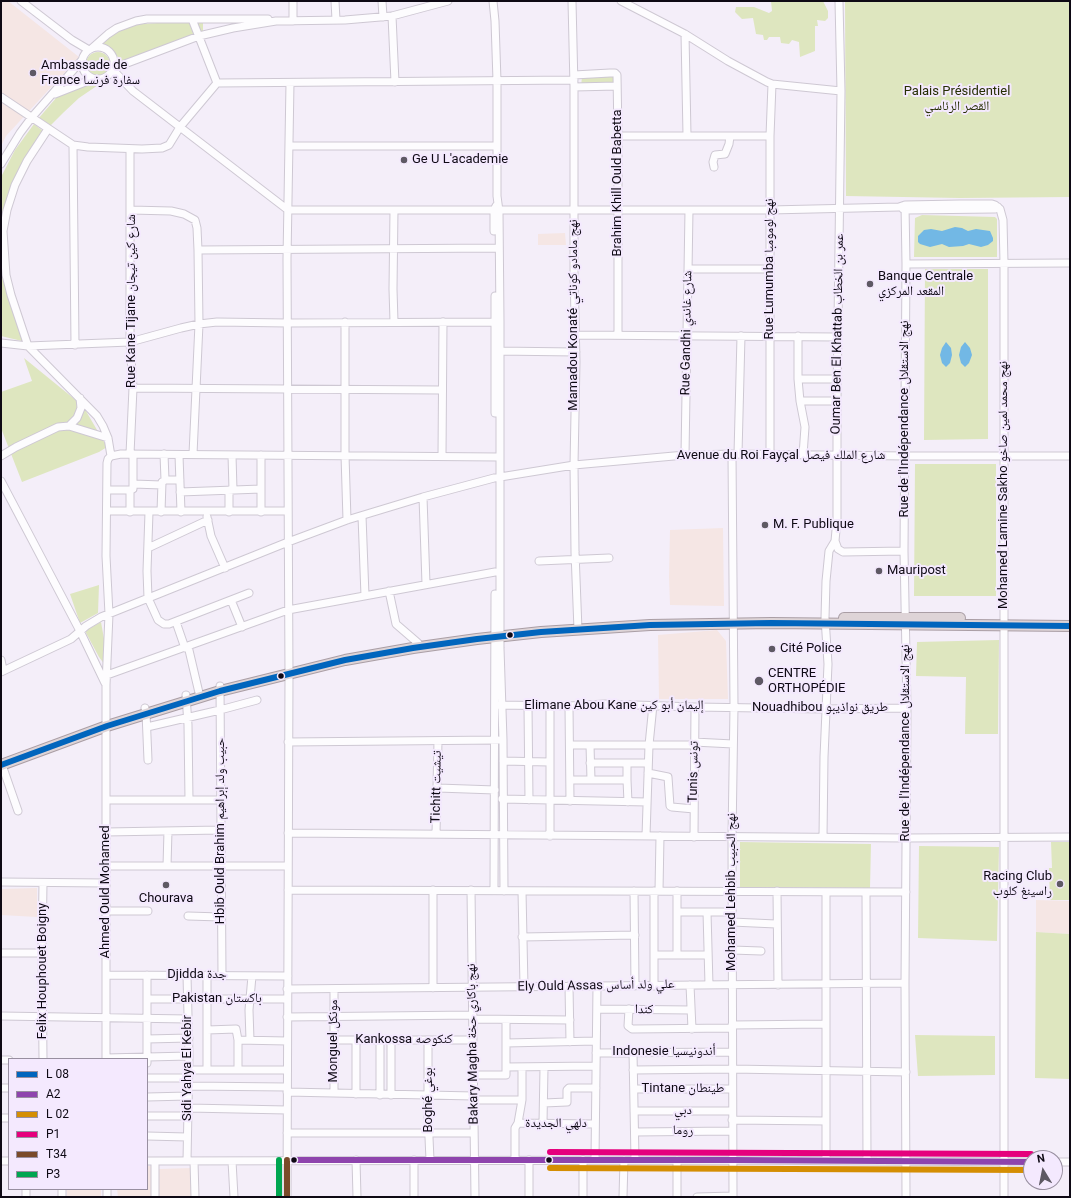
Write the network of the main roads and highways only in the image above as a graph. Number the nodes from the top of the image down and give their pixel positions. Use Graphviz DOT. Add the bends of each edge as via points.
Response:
graph roads {
  1 [pos="1070,619"];
  2 [pos="1004,622"];
  3 [pos="1070,626"];
  4 [pos="497,634"];
  5 [pos="288,671"];
  6 [pos="1,763"];
  1 -- 2 [label="highway"];
  2 -- 3 [label="highway"];
  2 -- 4 [label="highway" via="651,619"];
  4 -- 5 [label="highway"];
  4 -- 5 [label="highway" via="368,651"];
  5 -- 6 [label="highway" via="199,694 107,723"];
}
